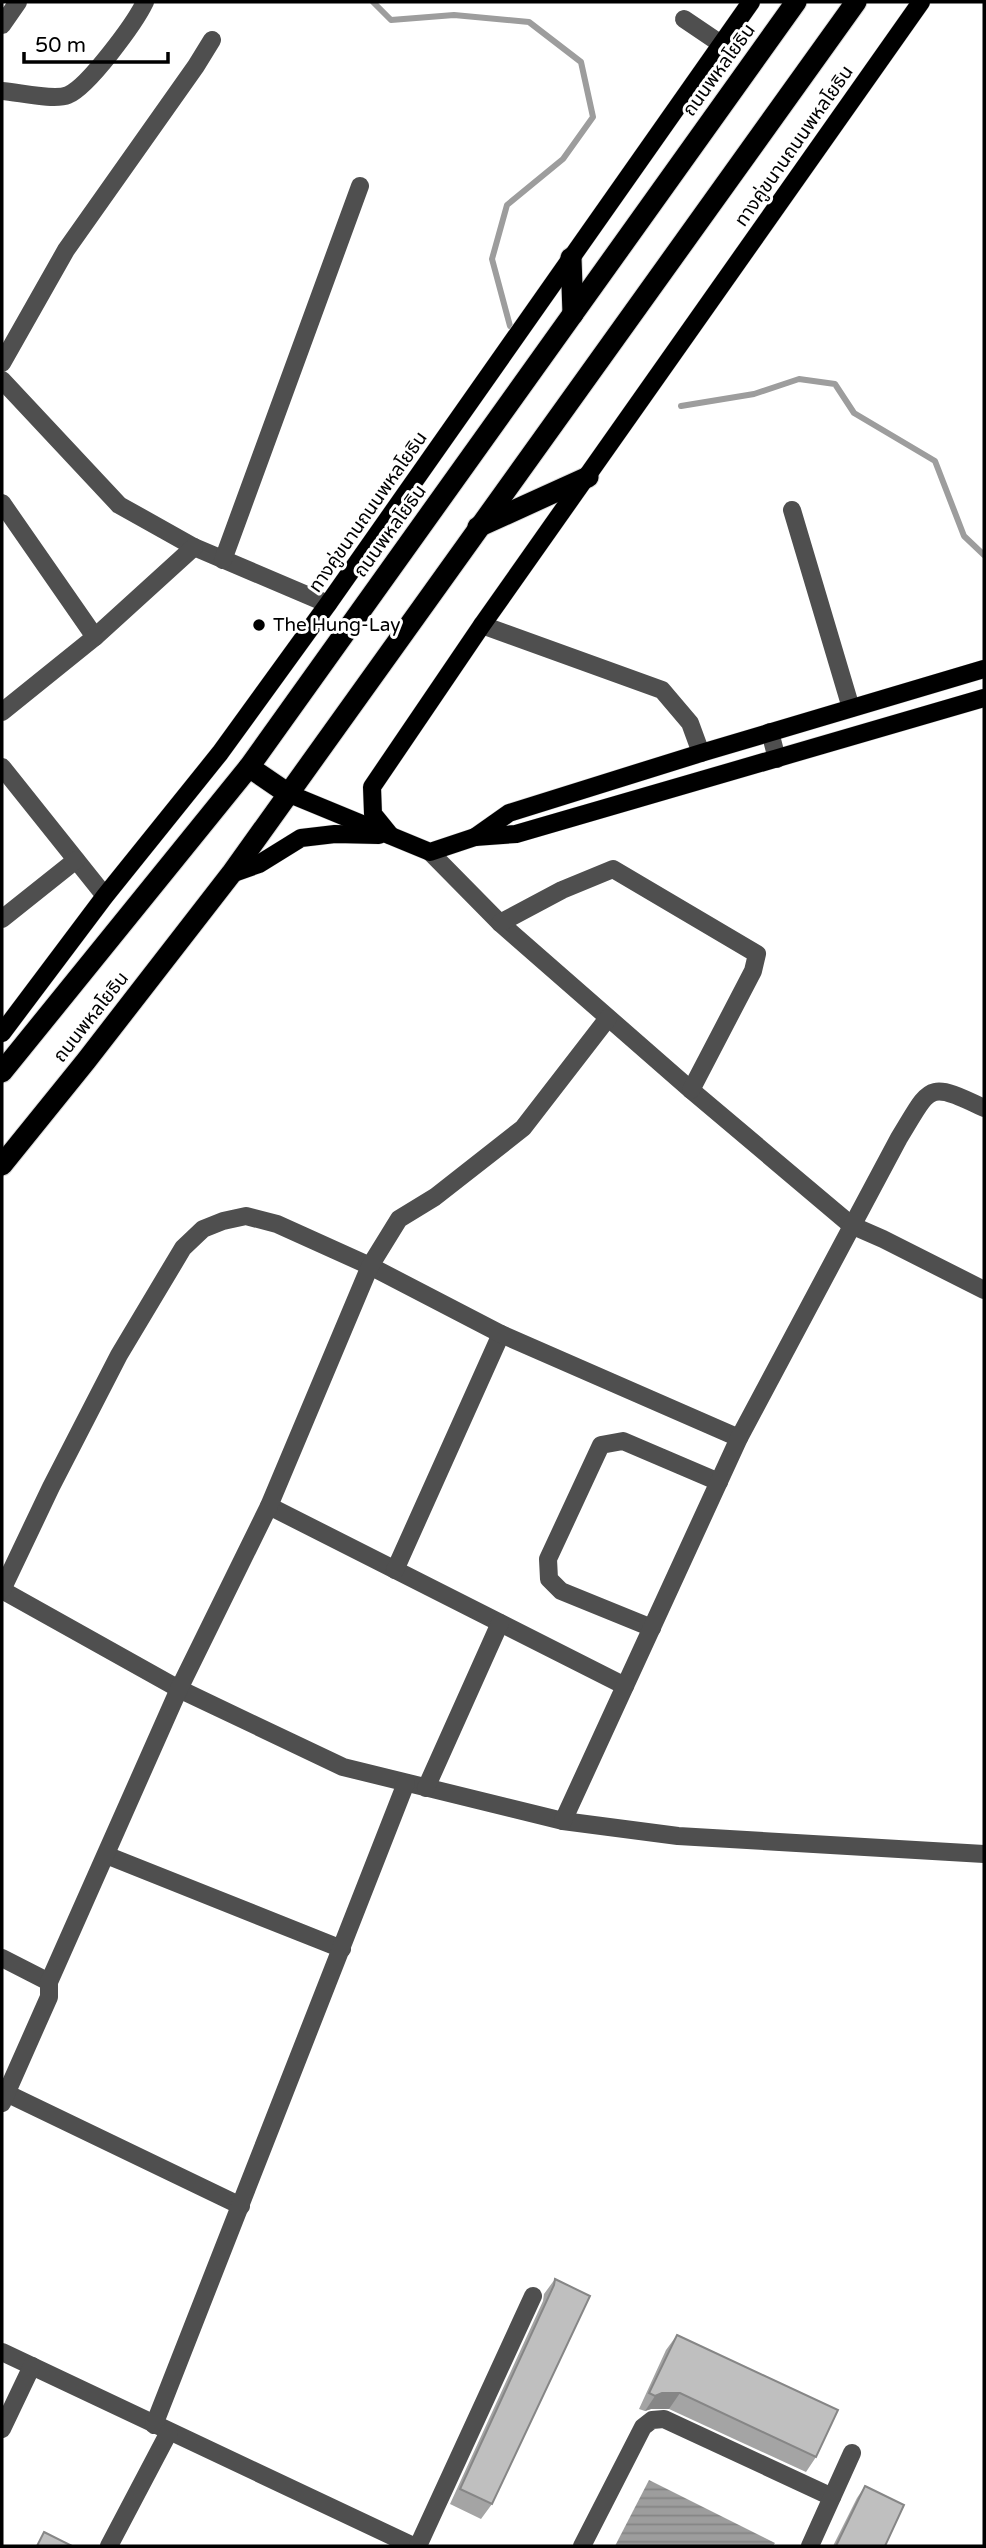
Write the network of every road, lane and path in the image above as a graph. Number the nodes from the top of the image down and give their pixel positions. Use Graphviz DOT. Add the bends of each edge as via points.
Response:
graph roads {
  1 [pos="18,2"];
  2 [pos="145,2"];
  3 [pos="751,2"];
  4 [pos="796,2"];
  5 [pos="856,2"];
  6 [pos="920,2"];
  7 [pos="684,19"];
  8 [pos="2,25"];
  9 [pos="212,40"];
  10 [pos="721,44"];
  11 [pos="2,91"];
  12 [pos="360,186"];
  13 [pos="571,258"];
  14 [pos="573,314"];
  15 [pos="2,363"];
  16 [pos="4,387"];
  17 [pos="588,477"];
  18 [pos="2,503"];
  19 [pos="792,510"];
  20 [pos="477,528"];
  21 [pos="194,547"];
  22 [pos="223,560"];
  23 [pos="328,604"];
  24 [pos="482,625"];
  25 [pos="95,637"];
  26 [pos="984,669"];
  27 [pos="984,698"];
  28 [pos="851,708"];
  29 [pos="2,712"];
  30 [pos="770,732"];
  31 [pos="701,753"];
  32 [pos="777,760"];
  33 [pos="2,767"];
  34 [pos="249,767"];
  35 [pos="287,793"];
  36 [pos="390,835"];
  37 [pos="475,837"];
  38 [pos="430,852"];
  39 [pos="75,860"];
  40 [pos="231,874"];
  41 [pos="105,896"];
  42 [pos="2,919"];
  43 [pos="500,923"];
  44 [pos="608,1018"];
  45 [pos="2,1033"];
  46 [pos="2,1072"];
  47 [pos="691,1090"];
  48 [pos="984,1108"];
  49 [pos="2,1165"];
  50 [pos="850,1225"];
  51 [pos="370,1266"];
  52 [pos="984,1290"];
  53 [pos="501,1334"];
  54 [pos="739,1438"];
  55 [pos="719,1482"];
  56 [pos="269,1506"];
  57 [pos="395,1570"];
  58 [pos="2,1590"];
  59 [pos="500,1623"];
  60 [pos="652,1628"];
  61 [pos="625,1686"];
  62 [pos="179,1689"];
  63 [pos="406,1783"];
  64 [pos="426,1788"];
  65 [pos="563,1821"];
  66 [pos="984,1854"];
  67 [pos="106,1855"];
  68 [pos="342,1949"];
  69 [pos="2,1958"];
  70 [pos="49,1982"];
  71 [pos="3,2096"];
  72 [pos="241,2206"];
  73 [pos="533,2296"];
  74 [pos="2,2352"];
  75 [pos="32,2366"];
  76 [pos="162,2428"];
  77 [pos="2,2429"];
  78 [pos="852,2453"];
  79 [pos="832,2497"];
  80 [pos="109,2546"];
  81 [pos="415,2546"];
  82 [pos="582,2546"];
  83 [pos="810,2546"];
  1 -- 8 [label="street"];
  2 -- 11 [label="street" via="86,82 73,92 58,97"];
  3 -- 10 [label="main road, ทางคู่ขนานถนนพหลโยธิน"];
  4 -- 14 [label="highway, ถนนพหลโยธิน"];
  5 -- 20 [label="highway, ถนนพหลโยธิน"];
  6 -- 17 [label="main road, ทางคู่ขนานถนนพหลโยธิน"];
  7 -- 10 [label="street"];
  9 -- 15 [label="street" via="66,250"];
  10 -- 13 [label="main road, ทางคู่ขนานถนนพหลโยธิน"];
  12 -- 22 [label="street"];
  13 -- 14 [label="highway"];
  13 -- 23 [label="main road, ทางคู่ขนานถนนพหลโยธิน"];
  14 -- 34 [label="highway, ถนนพหลโยธิน"];
  16 -- 21 [label="street" via="119,505"];
  17 -- 20 [label="highway"];
  17 -- 24 [label="main road, ทางคู่ขนานถนนพหลโยธิน"];
  18 -- 25 [label="street"];
  19 -- 28 [label="street"];
  20 -- 35 [label="highway, ถนนพหลโยธิน"];
  21 -- 22 [label="street"];
  21 -- 25 [label="street"];
  22 -- 23 [label="street"];
  23 -- 41 [label="main road, ทางคู่ขนานถนนพหลโยธิน" via="220,753"];
  24 -- 31 [label="street" via="662,690 690,723"];
  24 -- 36 [label="main road, ทางคู่ขนานถนนพหลโยธิน" via="372,787 373,814"];
  25 -- 29 [label="street"];
  26 -- 28 [label="main road"];
  27 -- 32 [label="main road"];
  28 -- 30 [label="main road"];
  30 -- 31 [label="main road"];
  30 -- 32 [label="street"];
  31 -- 37 [label="main road" via="509,813"];
  32 -- 37 [label="main road" via="516,834"];
  33 -- 39 [label="street"];
  34 -- 35 [label="highway"];
  34 -- 46 [label="highway, ถนนพหลโยธิน"];
  35 -- 36 [label="main road"];
  35 -- 40 [label="highway, ถนนพหลโยธิน"];
  36 -- 38 [label="main road"];
  36 -- 40 [label="main road" via="308,836"];
  37 -- 38 [label="main road"];
  38 -- 43 [label="street"];
  39 -- 41 [label="street"];
  39 -- 42 [label="street"];
  40 -- 49 [label="highway, ถนนพหลโยธิน"];
  41 -- 45 [label="main road, ทางคู่ขนานถนนพหลโยธิน"];
  43 -- 44 [label="street"];
  43 -- 47 [label="street" via="613,869 757,954 753,971"];
  44 -- 47 [label="street"];
  44 -- 51 [label="street" via="523,1128 435,1197 399,1219"];
  47 -- 50 [label="street"];
  48 -- 50 [label="street" via="951,1092 936,1090 925,1096"];
  50 -- 52 [label="street"];
  50 -- 54 [label="street"];
  51 -- 53 [label="street"];
  51 -- 56 [label="street"];
  51 -- 58 [label="street" via="277,1224 246,1216 223,1221 196,1236 183,1248 119,1355"];
  53 -- 54 [label="street"];
  53 -- 57 [label="street"];
  54 -- 55 [label="street"];
  55 -- 60 [label="street"];
  55 -- 60 [label="street" via="622,1441 601,1446 548,1559 549,1579 561,1591"];
  56 -- 57 [label="street"];
  56 -- 62 [label="street"];
  57 -- 59 [label="street"];
  58 -- 62 [label="street"];
  59 -- 61 [label="street"];
  59 -- 64 [label="street"];
  60 -- 61 [label="street"];
  61 -- 65 [label="street"];
  62 -- 63 [label="street" via="343,1767"];
  62 -- 67 [label="street"];
  63 -- 64 [label="street"];
  63 -- 68 [label="street"];
  64 -- 65 [label="street"];
  65 -- 66 [label="street" via="678,1836"];
  67 -- 68 [label="street"];
  67 -- 70 [label="street"];
  68 -- 72 [label="street"];
  69 -- 70 [label="street"];
  70 -- 71 [label="street" via="49,1997"];
  71 -- 72 [label="street"];
  72 -- 76 [label="street"];
  73 -- 81 [label="street"];
  74 -- 75 [label="street"];
  75 -- 76 [label="street"];
  75 -- 77 [label="street"];
  76 -- 80 [label="street"];
  76 -- 81 [label="street"];
  78 -- 79 [label="street"];
  79 -- 82 [label="street" via="664,2419 652,2420 643,2427"];
  79 -- 83 [label="street"];
}
